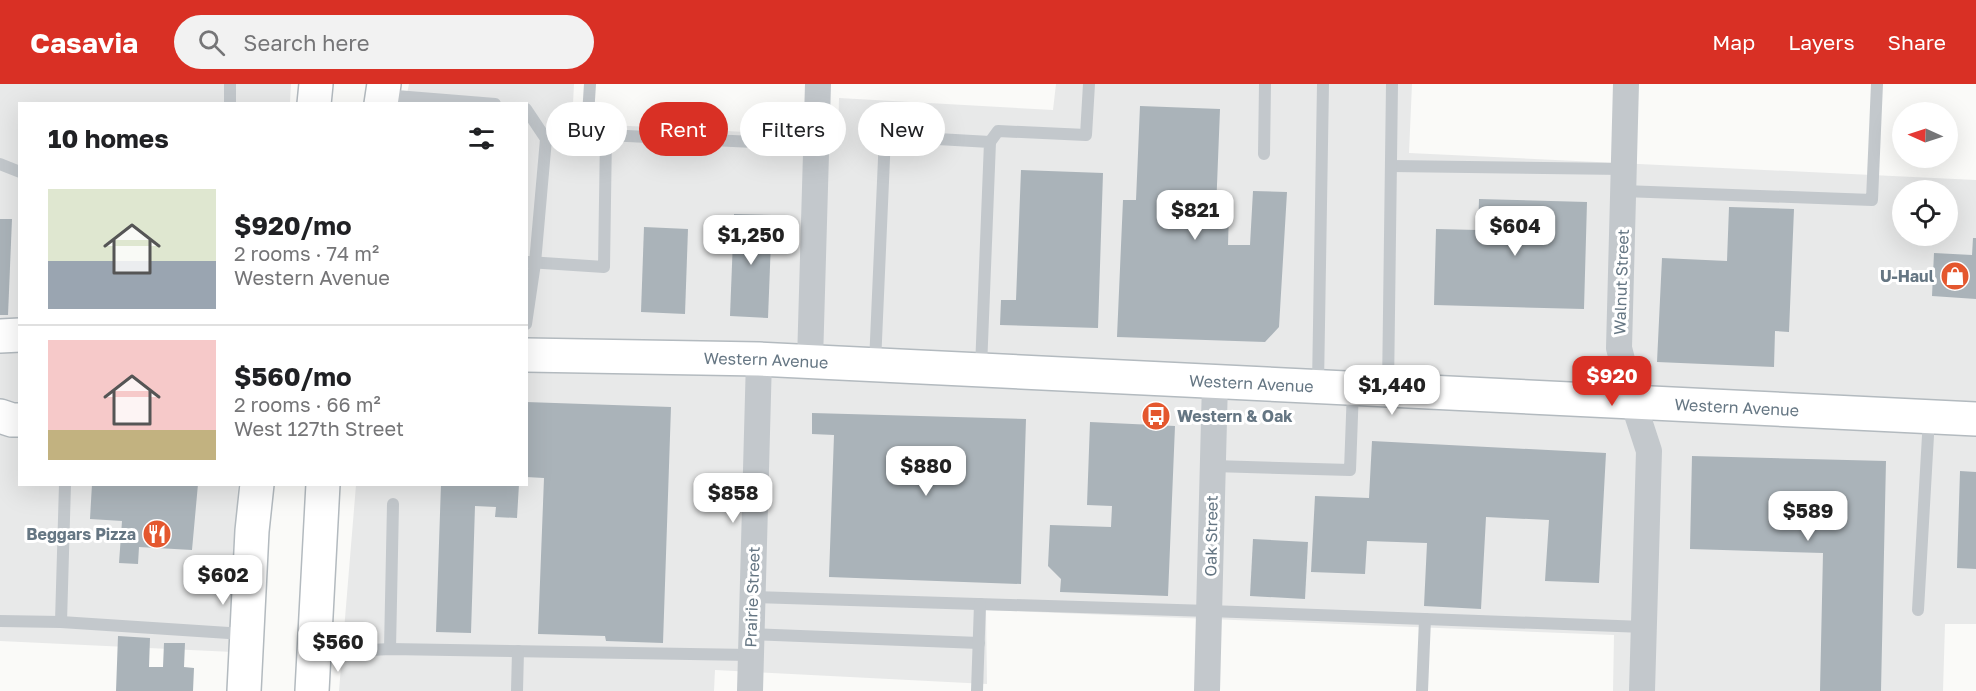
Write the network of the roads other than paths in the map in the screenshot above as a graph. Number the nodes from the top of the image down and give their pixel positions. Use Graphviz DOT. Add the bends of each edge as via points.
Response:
graph roads {
  1 [pos="230,84"];
  2 [pos="316,84"];
  3 [pos="590,84"];
  4 [pos="818,84"];
  5 [pos="1089,84"];
  6 [pos="1265,84"];
  7 [pos="1323,84"];
  8 [pos="1392,84"];
  9 [pos="1626,84"];
  10 [pos="1877,84"];
  11 [pos="383,94"];
  12 [pos="230,102"];
  13 [pos="314,102"];
  14 [pos="445,102"];
  15 [pos="589,102"];
  16 [pos="817,102"];
  17 [pos="528,112"];
  18 [pos="627,136"];
  19 [pos="546,139"];
  20 [pos="740,141"];
  21 [pos="990,142"];
  22 [pos="1263,154"];
  23 [pos="606,156"];
  24 [pos="816,156"];
  25 [pos="0,164"];
  26 [pos="1391,166"];
  27 [pos="18,171"];
  28 [pos="1624,180"];
  29 [pos="531,263"];
  30 [pos="528,300"];
  31 [pos="18,335"];
  32 [pos="0,336"];
  33 [pos="528,355"];
  34 [pos="759,359"];
  35 [pos="810,361"];
  36 [pos="875,364"];
  37 [pos="981,370"];
  38 [pos="1215,382"];
  39 [pos="1318,387"];
  40 [pos="1353,388"];
  41 [pos="1388,390"];
  42 [pos="18,397"];
  43 [pos="0,400"];
  44 [pos="1633,402"];
  45 [pos="0,416"];
  46 [pos="1929,417"];
  47 [pos="1976,419"];
  48 [pos="18,420"];
  49 [pos="1213,466"];
  50 [pos="65,486"];
  51 [pos="244,486"];
  52 [pos="257,486"];
  53 [pos="323,486"];
  54 [pos="393,504"];
  55 [pos="252,531"];
  56 [pos="752,597"];
  57 [pos="980,604"];
  58 [pos="1209,610"];
  59 [pos="1918,610"];
  60 [pos="1425,619"];
  61 [pos="0,621"];
  62 [pos="61,622"];
  63 [pos="1644,627"];
  64 [pos="247,634"];
  65 [pos="751,644"];
  66 [pos="979,644"];
  67 [pos="390,649"];
  68 [pos="518,651"];
  69 [pos="314,653"];
  70 [pos="244,691"];
  71 [pos="312,691"];
  72 [pos="516,691"];
  73 [pos="750,691"];
  74 [pos="977,691"];
  75 [pos="1207,691"];
  76 [pos="1422,691"];
  77 [pos="1642,691"];
  1 -- 12 [label="lane"];
  2 -- 13 [label="main road"];
  3 -- 15 [label="lane"];
  4 -- 16 [label="street"];
  5 -- 21 [label="lane" via="1086,135 998,131"];
  6 -- 22 [label="lane"];
  7 -- 39 [label="lane"];
  8 -- 26 [label="lane"];
  9 -- 28 [label="street, Walnut Street"];
  10 -- 28 [label="lane" via="1872,200"];
  11 -- 14 [label="lane"];
  17 -- 19 [label="lane"];
  18 -- 20 [label="lane"];
  19 -- 29 [label="lane"];
  21 -- 36 [label="lane" via="885,136"];
  21 -- 37 [label="lane"];
  23 -- 29 [label="lane" via="604,267"];
  24 -- 35 [label="street"];
  25 -- 27 [label="lane"];
  26 -- 28 [label="lane"];
  26 -- 41 [label="lane"];
  28 -- 44 [label="street, Walnut Street" via="1619,348"];
  29 -- 30 [label="lane"];
  31 -- 32 [label="main road"];
  33 -- 34 [label="main road, Western Avenue"];
  34 -- 35 [label="main road, Western Avenue"];
  34 -- 56 [label="street, Prairie Street"];
  35 -- 36 [label="main road, Western Avenue"];
  36 -- 37 [label="main road, Western Avenue"];
  37 -- 38 [label="main road, Western Avenue"];
  38 -- 39 [label="main road, Western Avenue"];
  38 -- 49 [label="street, Oak Street"];
  39 -- 40 [label="main road, Western Avenue"];
  40 -- 41 [label="main road, Western Avenue"];
  40 -- 49 [label="lane" via="1350,470"];
  41 -- 44 [label="main road, Western Avenue"];
  42 -- 43 [label="main road"];
  44 -- 46 [label="main road, Western Avenue"];
  44 -- 63 [label="street, Walnut Street" via="1650,451"];
  45 -- 48 [label="main road"];
  46 -- 47 [label="main road, Western Avenue"];
  46 -- 59 [label="lane"];
  49 -- 58 [label="street, Oak Street"];
  50 -- 62 [label="lane"];
  51 -- 55 [label="main road"];
  52 -- 55 [label="main road"];
  53 -- 69 [label="main road"];
  54 -- 67 [label="lane"];
  55 -- 64 [label="main road"];
  56 -- 57 [label="lane"];
  56 -- 65 [label="street, Prairie Street"];
  57 -- 58 [label="lane"];
  57 -- 66 [label="lane"];
  58 -- 60 [label="lane"];
  58 -- 75 [label="street, Oak Street"];
  60 -- 63 [label="lane"];
  60 -- 76 [label="lane"];
  61 -- 62 [label="lane"];
  62 -- 64 [label="lane"];
  63 -- 77 [label="street, Walnut Street"];
  64 -- 70 [label="main road"];
  65 -- 66 [label="lane"];
  65 -- 68 [label="lane"];
  65 -- 73 [label="street, Prairie Street"];
  66 -- 74 [label="lane"];
  67 -- 68 [label="lane"];
  67 -- 69 [label="lane"];
  68 -- 72 [label="lane"];
  69 -- 71 [label="main road"];
}
